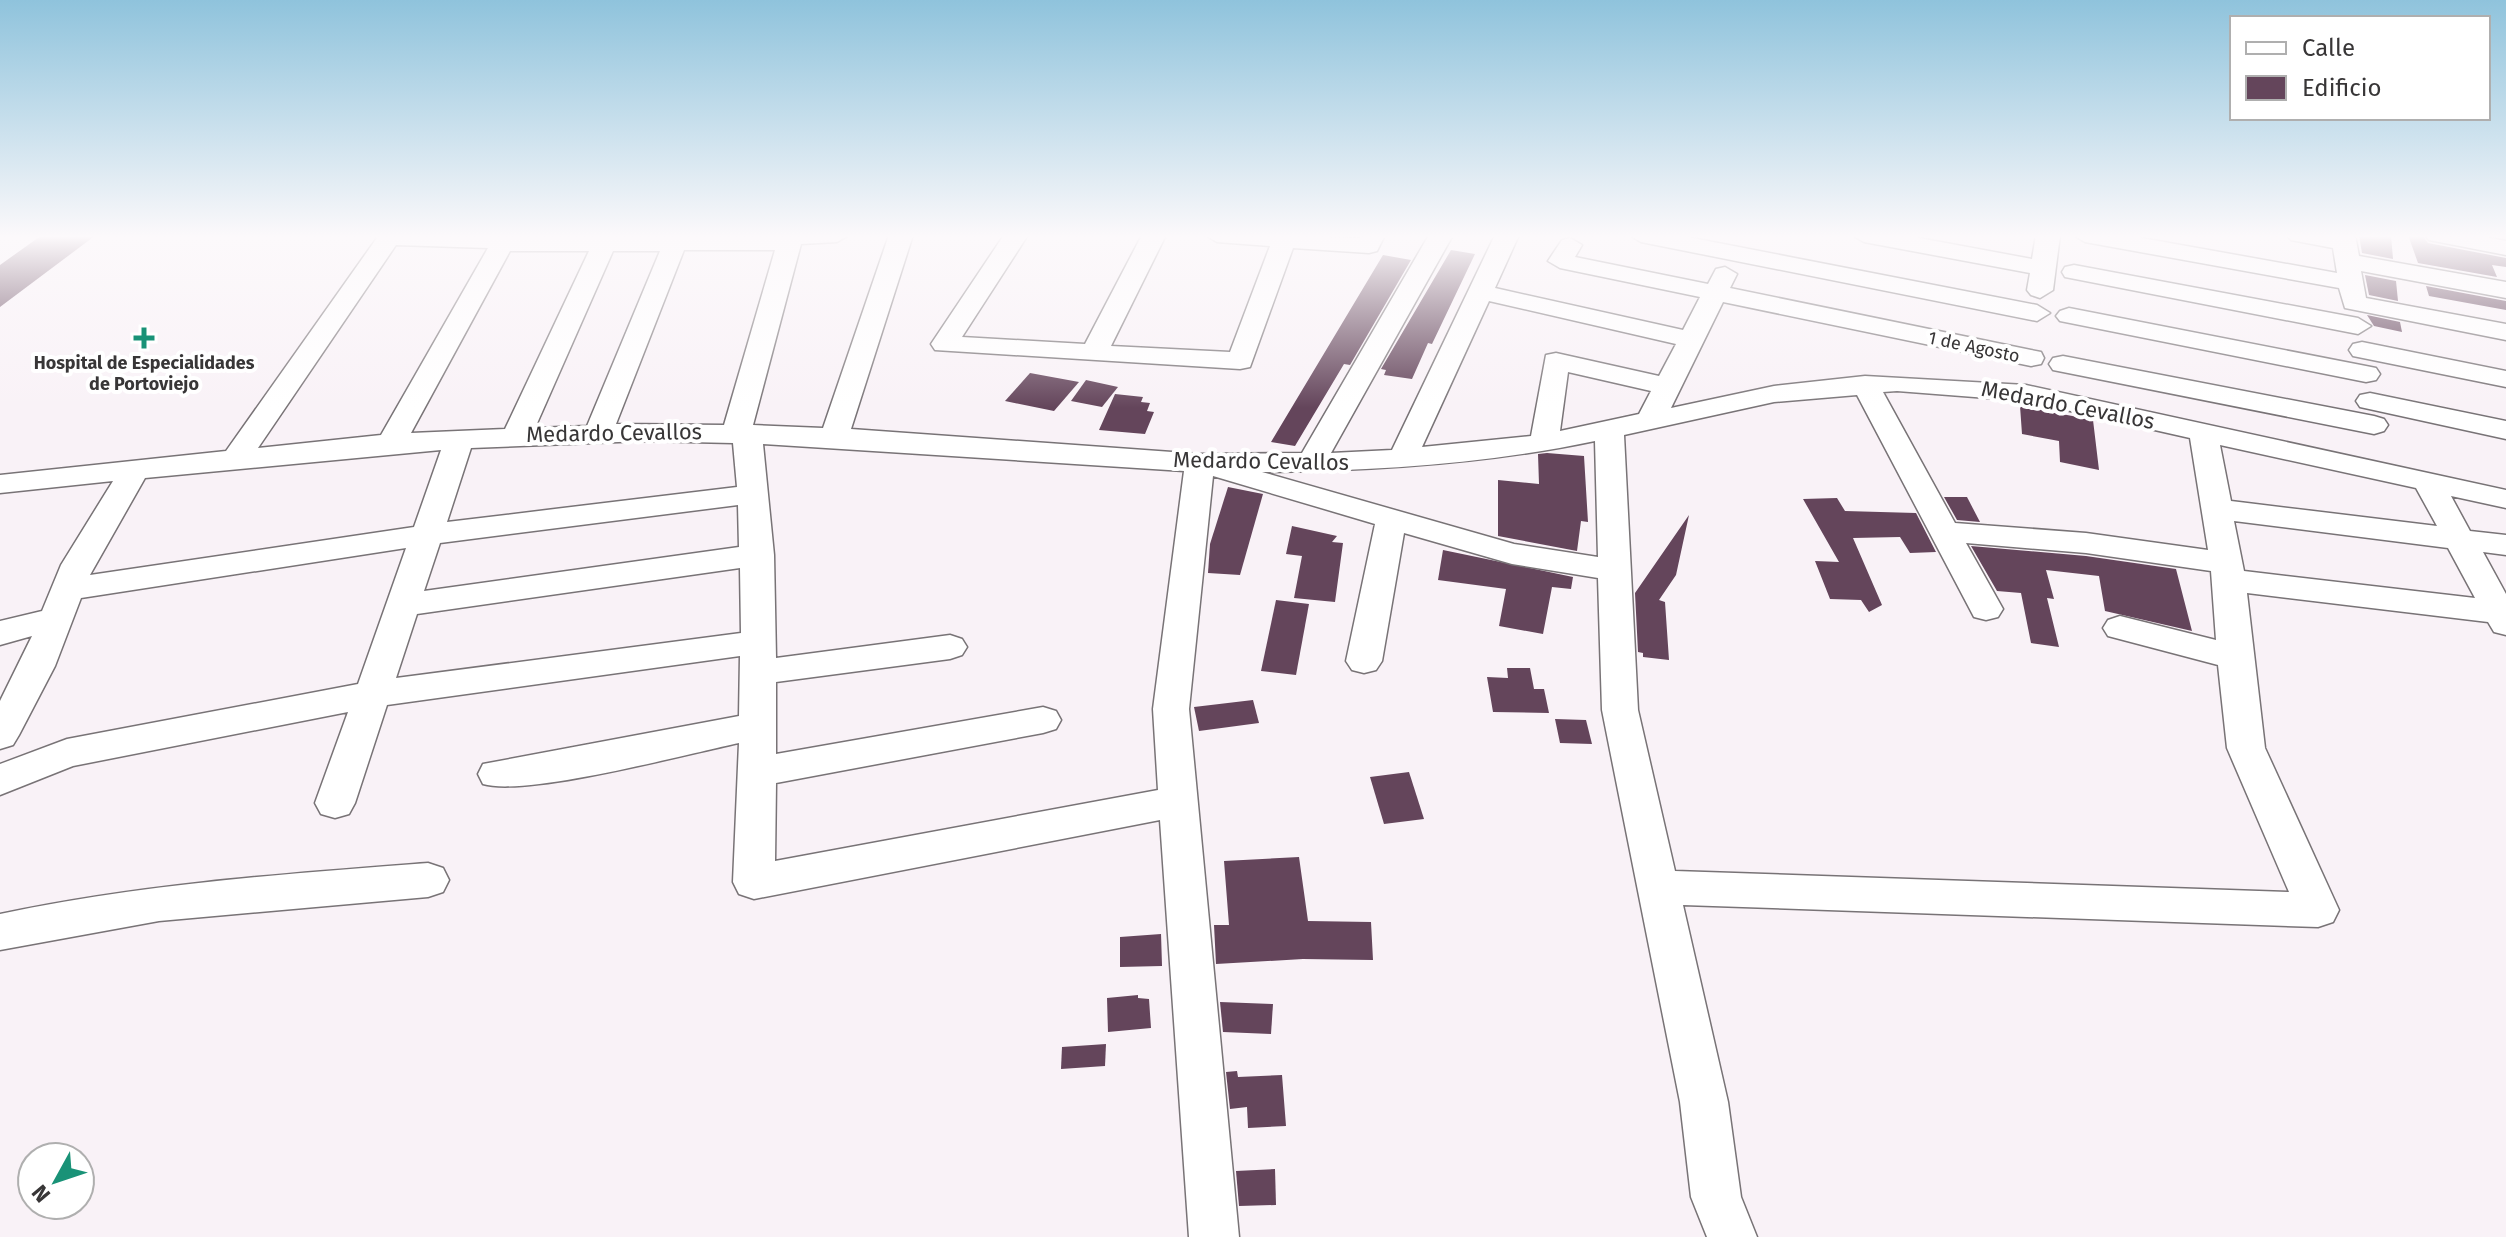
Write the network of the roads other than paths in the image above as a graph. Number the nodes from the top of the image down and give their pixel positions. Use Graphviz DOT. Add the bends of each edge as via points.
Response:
graph roads {
  1 [pos="1480,292"];
  2 [pos="351,293"];
  3 [pos="476,293"];
  4 [pos="582,293"];
  5 [pos="655,293"];
  6 [pos="776,293"];
  7 [pos="882,293"];
  8 [pos="978,293"];
  9 [pos="1125,293"];
  10 [pos="1265,293"];
  11 [pos="1408,293"];
  12 [pos="1483,293"];
  13 [pos="1708,293"];
  14 [pos="1950,293"];
  15 [pos="2040,293"];
  16 [pos="2072,293"];
  17 [pos="2196,293"];
  18 [pos="2270,293"];
  19 [pos="2338,293"];
  20 [pos="2492,293"];
  21 [pos="1714,294"];
  22 [pos="2037,313"];
  23 [pos="2069,316"];
  24 [pos="2357,320"];
  25 [pos="2506,332"];
  26 [pos="1691,340"];
  27 [pos="1094,353"];
  28 [pos="2031,358"];
  29 [pos="2063,364"];
  30 [pos="2506,379"];
  31 [pos="1865,384"];
  32 [pos="1667,386"];
  33 [pos="2026,393"];
  34 [pos="2059,400"];
  35 [pos="1650,420"];
  36 [pos="2506,430"];
  37 [pos="1609,431"];
  38 [pos="2203,431"];
  39 [pos="599,432"];
  40 [pos="742,432"];
  41 [pos="517,435"];
  42 [pos="834,437"];
  43 [pos="460,438"];
  44 [pos="391,443"];
  45 [pos="1544,443"];
  46 [pos="236,458"];
  47 [pos="1402,459"];
  48 [pos="1200,463"];
  49 [pos="1311,463"];
  50 [pos="136,468"];
  51 [pos="2381,471"];
  52 [pos="2428,482"];
  53 [pos="0,484"];
  54 [pos="754,494"];
  55 [pos="2506,499"];
  56 [pos="2217,509"];
  57 [pos="1391,520"];
  58 [pos="1945,532"];
  59 [pos="427,536"];
  60 [pos="2459,538"];
  61 [pos="2506,545"];
  62 [pos="758,555"];
  63 [pos="1615,570"];
  64 [pos="2228,572"];
  65 [pos="60,604"];
  66 [pos="403,605"];
  67 [pos="1986,609"];
  68 [pos="2504,616"];
  69 [pos="2120,628"];
  70 [pos="0,633"];
  71 [pos="950,647"];
  72 [pos="760,657"];
  73 [pos="2235,657"];
  74 [pos="1364,661"];
  75 [pos="372,694"];
  76 [pos="1043,720"];
  77 [pos="758,726"];
  78 [pos="0,735"];
  79 [pos="757,772"];
  80 [pos="497,774"];
  81 [pos="0,780"];
  82 [pos="1177,802"];
  83 [pos="335,803"];
  84 [pos="428,880"];
  85 [pos="1656,887"];
  86 [pos="0,932"];
  87 [pos="1214,1237"];
  88 [pos="1732,1237"];
  1 -- 47 [label="street"];
  2 -- 46 [label="street"];
  3 -- 44 [label="street"];
  4 -- 41 [label="street"];
  5 -- 39 [label="street"];
  6 -- 40 [label="street"];
  7 -- 42 [label="street"];
  8 -- 27 [label="street" via="944,344"];
  9 -- 27 [label="street"];
  10 -- 27 [label="street" via="1240,361"];
  11 -- 49 [label="street"];
  12 -- 26 [label="street"];
  13 -- 21 [label="street, 1 de Agosto"];
  14 -- 22 [label="street"];
  15 -- 22 [label="street"];
  16 -- 23 [label="street"];
  17 -- 24 [label="street"];
  18 -- 24 [label="street"];
  19 -- 24 [label="street"];
  20 -- 24 [label="street"];
  21 -- 26 [label="street"];
  21 -- 28 [label="street, 1 de Agosto"];
  22 -- 28 [label="street"];
  23 -- 24 [label="street"];
  23 -- 29 [label="street"];
  24 -- 25 [label="street"];
  24 -- 29 [label="street"];
  24 -- 30 [label="street"];
  24 -- 36 [label="street"];
  24 -- 51 [label="street"];
  26 -- 32 [label="street"];
  28 -- 33 [label="street"];
  29 -- 34 [label="street"];
  31 -- 33 [label="street, Medardo Cevallos"];
  31 -- 35 [label="street, Medardo Cevallos" via="1774,394"];
  31 -- 58 [label="street"];
  32 -- 35 [label="street"];
  32 -- 45 [label="street" via="1556,361"];
  33 -- 34 [label="street, Medardo Cevallos"];
  34 -- 38 [label="street, Medardo Cevallos"];
  35 -- 37 [label="street, Medardo Cevallos"];
  37 -- 45 [label="street, Medardo Cevallos"];
  37 -- 63 [label="street"];
  38 -- 51 [label="street, Medardo Cevallos"];
  38 -- 56 [label="street"];
  39 -- 40 [label="street, Medardo Cevallos"];
  39 -- 41 [label="street, Medardo Cevallos"];
  40 -- 42 [label="street, Medardo Cevallos"];
  40 -- 54 [label="street"];
  41 -- 43 [label="street, Medardo Cevallos"];
  42 -- 48 [label="street, Medardo Cevallos"];
  43 -- 44 [label="street, Medardo Cevallos"];
  43 -- 59 [label="street"];
  44 -- 46 [label="street, Medardo Cevallos"];
  45 -- 47 [label="street, Medardo Cevallos"];
  46 -- 50 [label="street, Medardo Cevallos"];
  47 -- 49 [label="street, Medardo Cevallos"];
  48 -- 49 [label="street, Medardo Cevallos"];
  48 -- 57 [label="street"];
  48 -- 82 [label="street" via="1171,709"];
  50 -- 53 [label="street, Medardo Cevallos"];
  50 -- 65 [label="street" via="77,565"];
  51 -- 52 [label="street, Medardo Cevallos"];
  52 -- 55 [label="street, Medardo Cevallos"];
  52 -- 60 [label="street"];
  54 -- 59 [label="street"];
  54 -- 62 [label="street"];
  56 -- 60 [label="street"];
  56 -- 64 [label="street"];
  57 -- 63 [label="street" via="1512,554"];
  57 -- 74 [label="street"];
  58 -- 64 [label="street" via="2096,543"];
  58 -- 67 [label="street"];
  59 -- 65 [label="street"];
  59 -- 66 [label="street"];
  60 -- 61 [label="street"];
  60 -- 68 [label="street"];
  62 -- 66 [label="street"];
  62 -- 72 [label="street"];
  63 -- 85 [label="street" via="1620,710"];
  64 -- 68 [label="street"];
  64 -- 73 [label="street"];
  65 -- 70 [label="street"];
  65 -- 78 [label="street" via="37,666"];
  66 -- 75 [label="street"];
  69 -- 73 [label="street"];
  71 -- 72 [label="street"];
  72 -- 75 [label="street"];
  72 -- 77 [label="street"];
  73 -- 85 [label="street" via="2246,748 2318,910"];
  75 -- 81 [label="street" via="67,753"];
  75 -- 83 [label="street"];
  76 -- 79 [label="street"];
  77 -- 79 [label="street"];
  77 -- 80 [label="street"];
  79 -- 82 [label="street" via="754,882"];
  82 -- 87 [label="street"];
  84 -- 86 [label="street" via="189,898"];
  85 -- 88 [label="street" via="1704,1102 1716,1197"];
}
